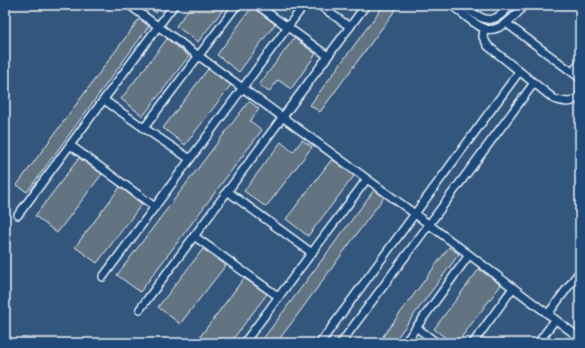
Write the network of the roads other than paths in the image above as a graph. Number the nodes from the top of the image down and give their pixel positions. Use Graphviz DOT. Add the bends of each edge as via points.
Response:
graph roads {
  1 [pos="129,5"];
  2 [pos="174,5"];
  3 [pos="237,5"];
  4 [pos="257,5"];
  5 [pos="304,5"];
  6 [pos="319,5"];
  7 [pos="366,5"];
  8 [pos="452,5"];
  9 [pos="462,5"];
  10 [pos="510,5"];
  11 [pos="524,5"];
  12 [pos="506,23"];
  13 [pos="158,26"];
  14 [pos="288,27"];
  15 [pos="350,27"];
  16 [pos="484,28"];
  17 [pos="199,56"];
  18 [pos="328,56"];
  19 [pos="580,62"];
  20 [pos="520,72"];
  21 [pos="573,72"];
  22 [pos="580,78"];
  23 [pos="534,83"];
  24 [pos="242,88"];
  25 [pos="104,100"];
  26 [pos="578,100"];
  27 [pos="282,117"];
  28 [pos="144,128"];
  29 [pos="70,145"];
  30 [pos="190,160"];
  31 [pos="367,179"];
  32 [pos="227,192"];
  33 [pos="155,207"];
  34 [pos="415,214"];
  35 [pos="18,215"];
  36 [pos="429,225"];
  37 [pos="194,236"];
  38 [pos="312,253"];
  39 [pos="469,255"];
  40 [pos="580,271"];
  41 [pos="103,277"];
  42 [pos="513,288"];
  43 [pos="279,297"];
  44 [pos="140,309"];
  45 [pos="548,314"];
  46 [pos="555,320"];
  47 [pos="416,327"];
  48 [pos="580,338"];
  49 [pos="244,343"];
  50 [pos="320,343"];
  51 [pos="341,343"];
  52 [pos="405,343"];
  53 [pos="437,343"];
  54 [pos="473,343"];
  55 [pos="538,343"];
  1 -- 13 [label="street"];
  2 -- 13 [label="street"];
  3 -- 17 [label="street"];
  4 -- 14 [label="street"];
  5 -- 14 [label="street"];
  6 -- 15 [label="street"];
  7 -- 15 [label="street"];
  8 -- 16 [label="street"];
  9 -- 10 [label="street" via="478,17 494,20"];
  11 -- 12 [label="street" via="520,12"];
  12 -- 16 [label="street" via="498,27"];
  12 -- 21 [label="street"];
  13 -- 17 [label="street"];
  13 -- 25 [label="street"];
  14 -- 18 [label="street"];
  14 -- 24 [label="street"];
  15 -- 18 [label="street"];
  16 -- 20 [label="street" via="483,38 488,46"];
  17 -- 24 [label="street"];
  17 -- 28 [label="street"];
  18 -- 27 [label="street"];
  19 -- 21 [label="street"];
  20 -- 23 [label="street"];
  20 -- 34 [label="street"];
  21 -- 22 [label="street"];
  23 -- 26 [label="street" via="554,99 566,103"];
  23 -- 36 [label="street"];
  24 -- 27 [label="street"];
  24 -- 30 [label="street"];
  25 -- 28 [label="street"];
  25 -- 29 [label="street"];
  27 -- 31 [label="street"];
  27 -- 32 [label="street"];
  28 -- 30 [label="street"];
  29 -- 33 [label="street"];
  29 -- 35 [label="street"];
  30 -- 33 [label="street"];
  31 -- 34 [label="street"];
  31 -- 38 [label="street"];
  32 -- 37 [label="street"];
  32 -- 38 [label="street"];
  33 -- 41 [label="street"];
  34 -- 36 [label="street"];
  34 -- 50 [label="street"];
  36 -- 39 [label="street"];
  36 -- 51 [label="street"];
  37 -- 43 [label="street"];
  37 -- 44 [label="street"];
  38 -- 43 [label="street"];
  39 -- 42 [label="street"];
  39 -- 47 [label="street"];
  40 -- 45 [label="street"];
  42 -- 45 [label="street"];
  42 -- 54 [label="street"];
  43 -- 49 [label="street"];
  45 -- 46 [label="street"];
  46 -- 48 [label="street"];
  46 -- 55 [label="street"];
  47 -- 52 [label="street"];
  47 -- 53 [label="street"];
}
